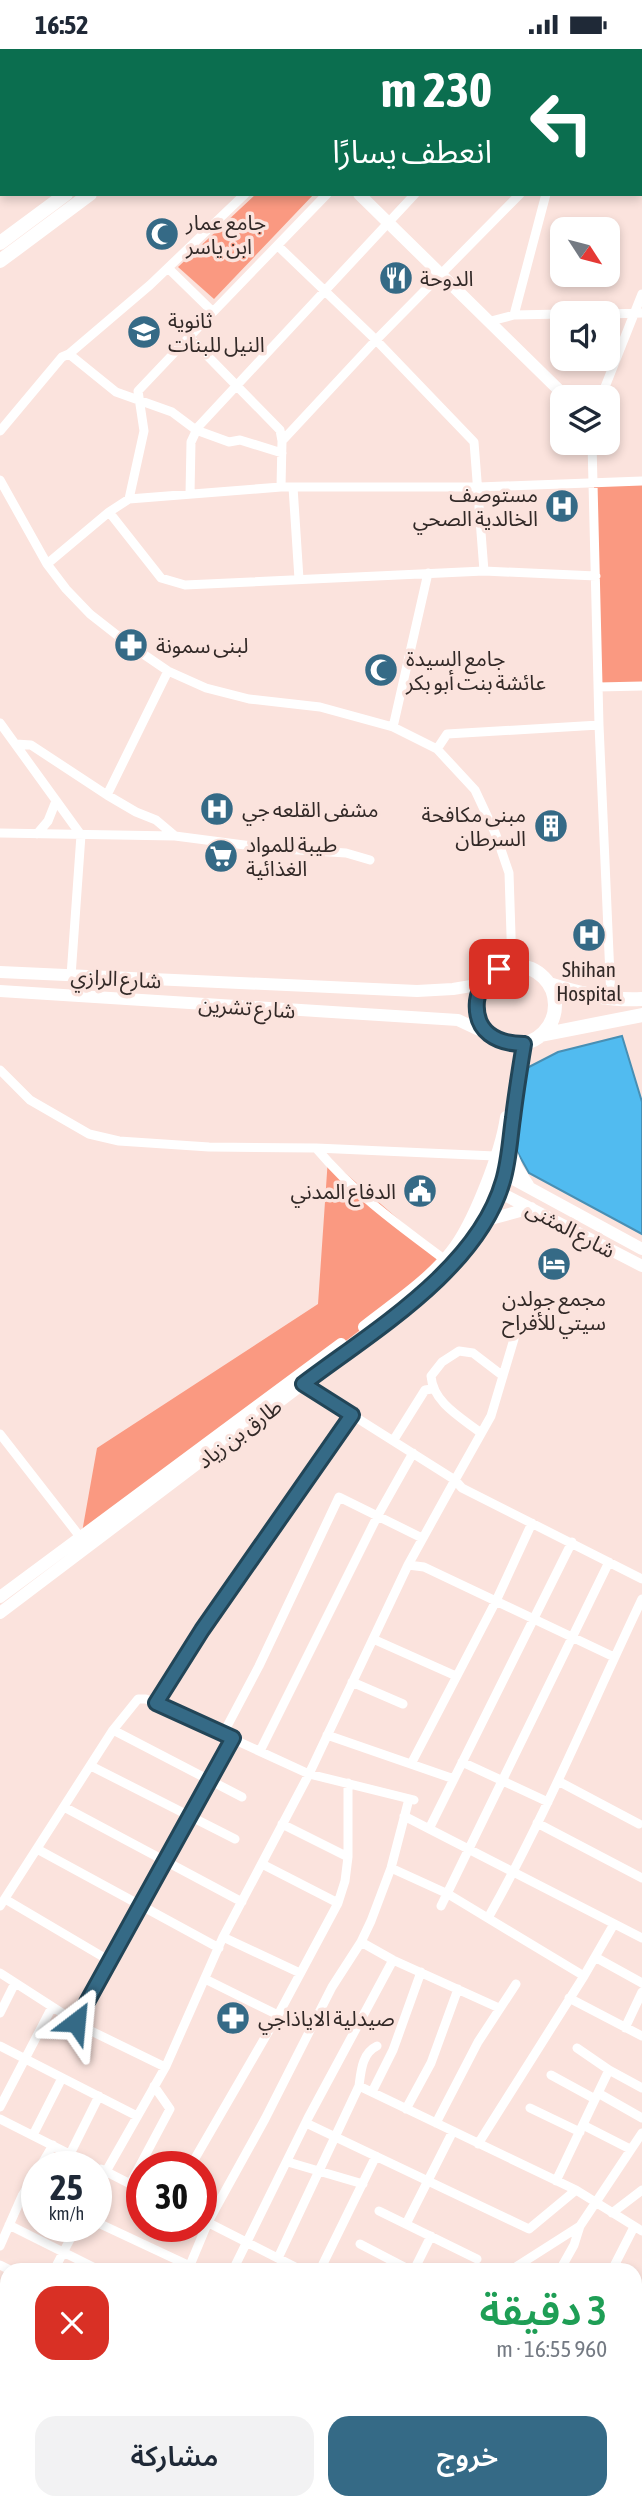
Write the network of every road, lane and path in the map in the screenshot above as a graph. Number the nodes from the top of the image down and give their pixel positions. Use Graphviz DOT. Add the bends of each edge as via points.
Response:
graph roads {
  1 [pos="63,196"];
  2 [pos="87,196"];
  3 [pos="243,196"];
  4 [pos="325,196"];
  5 [pos="361,196"];
  6 [pos="413,196"];
  7 [pos="518,196"];
  8 [pos="545,196"];
  9 [pos="388,222"];
  10 [pos="0,243"];
  11 [pos="278,246"];
  12 [pos="0,261"];
  13 [pos="168,268"];
  14 [pos="440,274"];
  15 [pos="324,291"];
  16 [pos="642,294"];
  17 [pos="213,313"];
  18 [pos="638,313"];
  19 [pos="550,314"];
  20 [pos="620,314"];
  21 [pos="514,315"];
  22 [pos="491,321"];
  23 [pos="189,337"];
  24 [pos="376,340"];
  25 [pos="69,354"];
  26 [pos="554,385"];
  27 [pos="606,385"];
  28 [pos="237,386"];
  29 [pos="139,400"];
  30 [pos="0,431"];
  31 [pos="196,431"];
  32 [pos="282,441"];
  33 [pos="282,453"];
  34 [pos="593,455"];
  35 [pos="0,479"];
  36 [pos="642,481"];
  37 [pos="594,483"];
  38 [pos="282,487"];
  39 [pos="293,487"];
  40 [pos="479,487"];
  41 [pos="190,494"];
  42 [pos="129,499"];
  43 [pos="108,512"];
  44 [pos="47,564"];
  45 [pos="484,571"];
  46 [pos="428,573"];
  47 [pos="596,576"];
  48 [pos="299,579"];
  49 [pos="168,671"];
  50 [pos="642,686"];
  51 [pos="598,687"];
  52 [pos="0,723"];
  53 [pos="599,725"];
  54 [pos="393,727"];
  55 [pos="16,744"];
  56 [pos="436,749"];
  57 [pos="107,795"];
  58 [pos="56,801"];
  59 [pos="0,833"];
  60 [pos="37,834"];
  61 [pos="81,835"];
  62 [pos="175,836"];
  63 [pos="370,860"];
  64 [pos="512,965"];
  65 [pos="0,972"];
  66 [pos="71,976"];
  67 [pos="482,984"];
  68 [pos="550,984"];
  69 [pos="0,991"];
  70 [pos="611,999"];
  71 [pos="642,999"];
  72 [pos="642,1015"];
  73 [pos="490,1035"];
  74 [pos="541,1035"];
  75 [pos="521,1044"];
  76 [pos="0,1070"];
  77 [pos="316,1148"];
  78 [pos="510,1149"];
  79 [pos="501,1174"];
  80 [pos="486,1181"];
  81 [pos="530,1188"];
  82 [pos="531,1209"];
  83 [pos="488,1220"];
  84 [pos="642,1249"];
  85 [pos="444,1259"];
  86 [pos="642,1266"];
  87 [pos="514,1339"];
  88 [pos="503,1376"];
  89 [pos="303,1384"];
  90 [pos="432,1389"];
  91 [pos="352,1415"];
  92 [pos="481,1433"];
  93 [pos="0,1434"];
  94 [pos="393,1440"];
  95 [pos="413,1453"];
  96 [pos="455,1480"];
  97 [pos="378,1514"];
  98 [pos="532,1523"];
  99 [pos="81,1538"];
  100 [pos="422,1538"];
  101 [pos="572,1542"];
  102 [pos="609,1562"];
  103 [pos="408,1565"];
  104 [pos="642,1579"];
  105 [pos="0,1597"];
  106 [pos="642,1599"];
  107 [pos="496,1601"];
  108 [pos="0,1613"];
  109 [pos="533,1619"];
  110 [pos="571,1637"];
  111 [pos="373,1639"];
  112 [pos="614,1657"];
  113 [pos="456,1676"];
  114 [pos="352,1682"];
  115 [pos="156,1703"];
  116 [pos="403,1704"];
  117 [pos="113,1730"];
  118 [pos="223,1734"];
  119 [pos="327,1735"];
  120 [pos="233,1738"];
  121 [pos="260,1751"];
  122 [pos="462,1762"];
  123 [pos="411,1764"];
  124 [pos="91,1766"];
  125 [pos="309,1774"];
  126 [pos="454,1779"];
  127 [pos="210,1780"];
  128 [pos="502,1781"];
  129 [pos="558,1781"];
  130 [pos="348,1783"];
  131 [pos="242,1797"];
  132 [pos="548,1802"];
  133 [pos="64,1807"];
  134 [pos="190,1816"];
  135 [pos="404,1816"];
  136 [pos="537,1823"];
  137 [pos="282,1824"];
  138 [pos="639,1824"];
  139 [pos="429,1829"];
  140 [pos="235,1839"];
  141 [pos="37,1849"];
  142 [pos="468,1849"];
  143 [pos="348,1857"];
  144 [pos="165,1860"];
  145 [pos="262,1864"];
  146 [pos="391,1868"];
  147 [pos="513,1872"];
  148 [pos="642,1878"];
  149 [pos="448,1894"];
  150 [pos="242,1902"];
  151 [pos="2,1903"];
  152 [pos="338,1903"];
  153 [pos="441,1906"];
  154 [pos="140,1907"];
  155 [pos="488,1918"];
  156 [pos="614,1924"];
  157 [pos="223,1937"];
  158 [pos="642,1938"];
  159 [pos="361,1943"];
  160 [pos="219,1948"];
  161 [pos="595,1957"];
  162 [pos="393,1960"];
  163 [pos="110,1961"];
  164 [pos="421,1972"];
  165 [pos="0,1973"];
  166 [pos="300,1973"];
  167 [pos="584,1976"];
  168 [pos="205,1979"];
  169 [pos="15,1983"];
  170 [pos="642,1983"];
  171 [pos="516,1985"];
  172 [pos="458,1989"];
  173 [pos="642,1993"];
  174 [pos="569,1999"];
  175 [pos="52,2007"];
  176 [pos="499,2008"];
  177 [pos="0,2013"];
  178 [pos="278,2015"];
  179 [pos="625,2028"];
  180 [pos="87,2029"];
  181 [pos="642,2036"];
  182 [pos="0,2046"];
  183 [pos="377,2046"];
  184 [pos="577,2048"];
  185 [pos="26,2059"];
  186 [pos="165,2067"];
  187 [pos="609,2070"];
  188 [pos="551,2074"];
  189 [pos="62,2078"];
  190 [pos="154,2086"];
  191 [pos="359,2086"];
  192 [pos="642,2088"];
  193 [pos="372,2092"];
  194 [pos="99,2096"];
  195 [pos="596,2096"];
  196 [pos="0,2107"];
  197 [pos="530,2108"];
  198 [pos="406,2109"];
  199 [pos="137,2116"];
  200 [pos="642,2118"];
  201 [pos="0,2120"];
  202 [pos="306,2123"];
  203 [pos="436,2123"];
  204 [pos="581,2128"];
  205 [pos="453,2131"];
  206 [pos="642,2133"];
  207 [pos="33,2136"];
  208 [pos="335,2136"];
  209 [pos="478,2144"];
  210 [pos="53,2145"];
  211 [pos="630,2149"];
  212 [pos="49,2151"];
  213 [pos="64,2151"];
  214 [pos="71,2151"];
  215 [pos="111,2151"];
  216 [pos="148,2151"];
  217 [pos="199,2151"];
  218 [pos="376,2156"];
  219 [pos="288,2162"];
  220 [pos="319,2171"];
  221 [pos="428,2181"];
  222 [pos="556,2181"];
  223 [pos="363,2184"];
  224 [pos="576,2190"];
  225 [pos="642,2190"];
  226 [pos="217,2201"];
  227 [pos="21,2202"];
  228 [pos="597,2204"];
  229 [pos="379,2211"];
  230 [pos="612,2213"];
  231 [pos="406,2224"];
  232 [pos="9,2225"];
  233 [pos="580,2226"];
  234 [pos="217,2227"];
  235 [pos="638,2229"];
  236 [pos="112,2230"];
  237 [pos="431,2236"];
  238 [pos="68,2242"];
  239 [pos="198,2242"];
  240 [pos="247,2243"];
  241 [pos="360,2244"];
  242 [pos="0,2246"];
  243 [pos="63,2252"];
  244 [pos="280,2259"];
  245 [pos="477,2259"];
  246 [pos="58,2263"];
  247 [pos="85,2263"];
  248 [pos="179,2263"];
  249 [pos="191,2263"];
  250 [pos="237,2263"];
  251 [pos="279,2263"];
  252 [pos="288,2263"];
  253 [pos="324,2263"];
  254 [pos="398,2263"];
  255 [pos="416,2263"];
  256 [pos="522,2263"];
  257 [pos="564,2263"];
  258 [pos="616,2263"];
  1 -- 10 [label="main road"];
  2 -- 12 [label="main road"];
  3 -- 13 [label="street"];
  4 -- 11 [label="street"];
  5 -- 9 [label="main road"];
  6 -- 9 [label="street"];
  7 -- 14 [label="street"];
  8 -- 21 [label="street"];
  9 -- 14 [label="main road"];
  9 -- 15 [label="street"];
  11 -- 15 [label="street"];
  11 -- 17 [label="street"];
  13 -- 17 [label="street"];
  13 -- 25 [label="street"];
  14 -- 22 [label="main road"];
  14 -- 24 [label="street"];
  15 -- 24 [label="street"];
  15 -- 28 [label="street"];
  16 -- 18 [label="street"];
  17 -- 23 [label="street"];
  18 -- 20 [label="street"];
  18 -- 27 [label="street"];
  19 -- 21 [label="street"];
  21 -- 22 [label="street"];
  22 -- 26 [label="main road"];
  23 -- 28 [label="street"];
  23 -- 29 [label="street" via="138,391"];
  24 -- 32 [label="street"];
  24 -- 40 [label="street" via="474,442"];
  25 -- 29 [label="street" via="116,392"];
  25 -- 30 [label="street"];
  28 -- 31 [label="street"];
  28 -- 32 [label="street" via="280,430"];
  29 -- 31 [label="street" via="172,412"];
  29 -- 42 [label="street" via="144,431"];
  31 -- 33 [label="street"];
  31 -- 41 [label="street" via="191,442"];
  32 -- 33 [label="street"];
  33 -- 38 [label="street"];
  34 -- 37 [label="street"];
  35 -- 44 [label="street"];
  36 -- 37 [label="street"];
  37 -- 40 [label="street"];
  37 -- 47 [label="street"];
  38 -- 39 [label="street"];
  38 -- 41 [label="street"];
  39 -- 40 [label="street"];
  39 -- 48 [label="street"];
  40 -- 45 [label="street"];
  41 -- 42 [label="street"];
  42 -- 43 [label="street"];
  43 -- 44 [label="street"];
  43 -- 48 [label="street" via="161,577 185,585"];
  44 -- 49 [label="street" via="90,614"];
  45 -- 46 [label="street"];
  45 -- 47 [label="street"];
  46 -- 48 [label="street"];
  46 -- 54 [label="street"];
  47 -- 51 [label="street"];
  49 -- 54 [label="street" via="206,688 249,699 320,707"];
  49 -- 57 [label="street"];
  50 -- 51 [label="street"];
  51 -- 53 [label="street"];
  52 -- 55 [label="street"];
  53 -- 56 [label="street" via="447,734"];
  53 -- 70 [label="street"];
  54 -- 56 [label="street"];
  55 -- 57 [label="street" via="31,745"];
  55 -- 58 [label="street"];
  56 -- 64 [label="street" via="475,790 496,835 509,873"];
  57 -- 62 [label="street" via="156,820"];
  58 -- 60 [label="street"];
  58 -- 61 [label="street"];
  59 -- 60 [label="street"];
  60 -- 61 [label="street"];
  61 -- 62 [label="street"];
  61 -- 66 [label="street"];
  62 -- 63 [label="street" via="346,853"];
  64 -- 67 [label="main road" via="499,969"];
  64 -- 68 [label="main road" via="530,968"];
  65 -- 66 [label="main road, شارع الرازي"];
  66 -- 67 [label="main road, شارع الرازي" via="417,991"];
  67 -- 73 [label="main road" via="476,1010"];
  68 -- 70 [label="main road"];
  68 -- 74 [label="main road" via="555,1000 553,1018"];
  69 -- 73 [label="main road, شارع تشرين" via="458,1020"];
  70 -- 71 [label="main road"];
  72 -- 74 [label="main road"];
  73 -- 75 [label="main road" via="507,1044"];
  74 -- 75 [label="main road"];
  75 -- 78 [label="main road, طارق بن زياد"];
  75 -- 79 [label="main road" via="504,1129"];
  76 -- 77 [label="street" via="30,1100 89,1134 118,1141 209,1147"];
  77 -- 79 [label="street"];
  77 -- 85 [label="street" via="371,1205"];
  78 -- 79 [label="main road, طارق بن زياد"];
  78 -- 81 [label="main road"];
  79 -- 80 [label="main road"];
  79 -- 80 [label="main road" via="495,1190"];
  79 -- 81 [label="main road, شارع المثنى"];
  79 -- 82 [label="main road, شارع المثنى"];
  79 -- 83 [label="main road, طارق بن زياد"];
  80 -- 85 [label="main road" via="467,1227"];
  81 -- 84 [label="main road, شارع المثنى"];
  82 -- 83 [label="main road"];
  82 -- 86 [label="main road, شارع المثنى"];
  83 -- 89 [label="main road, طارق بن زياد" via="468,1249 432,1286"];
  85 -- 99 [label="main road" via="351,1337"];
  87 -- 88 [label="street"];
  88 -- 90 [label="street" via="473,1353 459,1351 431,1376"];
  88 -- 92 [label="street"];
  89 -- 91 [label="street"];
  89 -- 108 [label="main road, طارق بن زياد"];
  90 -- 92 [label="street"];
  90 -- 94 [label="street" via="425,1390"];
  91 -- 94 [label="street"];
  91 -- 115 [label="street"];
  92 -- 96 [label="street"];
  93 -- 99 [label="street"];
  94 -- 95 [label="street"];
  95 -- 96 [label="street"];
  95 -- 97 [label="street"];
  96 -- 98 [label="street" via="462,1489"];
  96 -- 100 [label="street"];
  97 -- 100 [label="street"];
  97 -- 118 [label="street" via="339,1497"];
  97 -- 121 [label="street"];
  98 -- 101 [label="street"];
  98 -- 107 [label="street"];
  99 -- 105 [label="main road"];
  100 -- 103 [label="street"];
  101 -- 102 [label="street"];
  101 -- 109 [label="street"];
  102 -- 104 [label="street"];
  102 -- 110 [label="street"];
  103 -- 107 [label="street" via="424,1567"];
  103 -- 111 [label="street"];
  106 -- 112 [label="street"];
  107 -- 109 [label="street"];
  107 -- 113 [label="street"];
  109 -- 110 [label="street"];
  109 -- 122 [label="street"];
  110 -- 112 [label="street"];
  110 -- 128 [label="street"];
  111 -- 113 [label="street"];
  111 -- 114 [label="street"];
  112 -- 129 [label="street"];
  113 -- 123 [label="street"];
  114 -- 116 [label="street"];
  114 -- 119 [label="street"];
  115 -- 117 [label="street" via="138,1699"];
  115 -- 118 [label="street"];
  117 -- 124 [label="street"];
  117 -- 127 [label="street"];
  118 -- 120 [label="street"];
  119 -- 123 [label="street"];
  119 -- 125 [label="street"];
  120 -- 121 [label="street"];
  120 -- 127 [label="street"];
  121 -- 125 [label="street"];
  122 -- 126 [label="street"];
  122 -- 128 [label="street"];
  123 -- 126 [label="street"];
  124 -- 133 [label="street"];
  124 -- 134 [label="street"];
  125 -- 130 [label="street"];
  125 -- 137 [label="street"];
  126 -- 139 [label="street"];
  127 -- 131 [label="street"];
  127 -- 134 [label="street"];
  128 -- 132 [label="street"];
  128 -- 142 [label="street"];
  129 -- 132 [label="street"];
  129 -- 138 [label="street"];
  130 -- 135 [label="street" via="411,1799"];
  130 -- 143 [label="street"];
  132 -- 136 [label="street"];
  133 -- 141 [label="street"];
  133 -- 144 [label="street"];
  134 -- 140 [label="street"];
  134 -- 144 [label="street"];
  135 -- 139 [label="street"];
  135 -- 146 [label="street"];
  136 -- 147 [label="street"];
  136 -- 148 [label="street"];
  137 -- 143 [label="street"];
  137 -- 145 [label="street"];
  139 -- 142 [label="street"];
  141 -- 151 [label="street"];
  141 -- 154 [label="street"];
  142 -- 147 [label="street"];
  142 -- 149 [label="street"];
  143 -- 152 [label="street"];
  144 -- 150 [label="street"];
  144 -- 154 [label="street"];
  145 -- 150 [label="street"];
  145 -- 152 [label="street"];
  146 -- 149 [label="street"];
  146 -- 159 [label="street"];
  147 -- 155 [label="street"];
  147 -- 156 [label="street"];
  149 -- 153 [label="street"];
  149 -- 155 [label="street"];
  150 -- 157 [label="street"];
  151 -- 163 [label="street"];
  152 -- 166 [label="street"];
  154 -- 160 [label="street"];
  154 -- 163 [label="street"];
  155 -- 167 [label="street"];
  156 -- 158 [label="street"];
  156 -- 161 [label="street"];
  157 -- 160 [label="street"];
  157 -- 166 [label="street"];
  159 -- 162 [label="street"];
  159 -- 226 [label="street" via="332,1987 265,2119"];
  160 -- 168 [label="street"];
  161 -- 167 [label="street"];
  161 -- 170 [label="street"];
  162 -- 164 [label="street"];
  162 -- 202 [label="street"];
  163 -- 175 [label="street" via="76,2022"];
  164 -- 172 [label="street"];
  164 -- 193 [label="street" via="393,2050"];
  165 -- 169 [label="street"];
  166 -- 178 [label="street"];
  167 -- 174 [label="street"];
  168 -- 178 [label="street"];
  168 -- 186 [label="street"];
  169 -- 175 [label="street"];
  169 -- 177 [label="street"];
  171 -- 176 [label="street"];
  172 -- 176 [label="street"];
  172 -- 198 [label="street" via="430,2063"];
  173 -- 179 [label="street"];
  174 -- 179 [label="street"];
  174 -- 209 [label="street"];
  175 -- 185 [label="street"];
  176 -- 203 [label="street"];
  178 -- 217 [label="street"];
  179 -- 181 [label="street"];
  180 -- 186 [label="street"];
  182 -- 185 [label="street"];
  183 -- 191 [label="street" via="363,2063"];
  184 -- 187 [label="street"];
  185 -- 189 [label="street"];
  185 -- 196 [label="street"];
  186 -- 190 [label="street"];
  187 -- 192 [label="street"];
  187 -- 195 [label="street"];
  188 -- 195 [label="street"];
  189 -- 194 [label="street"];
  189 -- 207 [label="street"];
  190 -- 199 [label="street"];
  190 -- 216 [label="street" via="170,2109"];
  191 -- 193 [label="street"];
  191 -- 208 [label="street"];
  193 -- 198 [label="street"];
  194 -- 199 [label="street"];
  194 -- 214 [label="street"];
  195 -- 200 [label="street"];
  195 -- 204 [label="street"];
  197 -- 204 [label="street"];
  198 -- 203 [label="street"];
  199 -- 215 [label="street"];
  201 -- 207 [label="street"];
  202 -- 208 [label="street"];
  202 -- 219 [label="street"];
  203 -- 205 [label="street"];
  204 -- 211 [label="street"];
  204 -- 222 [label="street"];
  205 -- 209 [label="street"];
  205 -- 221 [label="street"];
  206 -- 211 [label="street"];
  207 -- 210 [label="street"];
  208 -- 218 [label="street"];
  208 -- 220 [label="street"];
  209 -- 222 [label="street"];
  210 -- 212 [label="street"];
  210 -- 213 [label="street"];
  211 -- 228 [label="street"];
  218 -- 221 [label="street"];
  218 -- 223 [label="street"];
  219 -- 220 [label="street"];
  219 -- 240 [label="street"];
  220 -- 223 [label="street"];
  220 -- 244 [label="street"];
  221 -- 224 [label="street" via="529,2229"];
  221 -- 231 [label="street"];
  222 -- 224 [label="street"];
  223 -- 253 [label="street"];
  224 -- 228 [label="street"];
  225 -- 230 [label="street"];
  227 -- 232 [label="street"];
  228 -- 230 [label="street"];
  228 -- 233 [label="street"];
  229 -- 231 [label="street"];
  230 -- 235 [label="street"];
  231 -- 237 [label="street"];
  232 -- 242 [label="street"];
  232 -- 243 [label="street"];
  233 -- 256 [label="street"];
  233 -- 257 [label="street"];
  234 -- 240 [label="street"];
  235 -- 258 [label="street"];
  236 -- 248 [label="street"];
  237 -- 245 [label="street"];
  237 -- 255 [label="street"];
  238 -- 243 [label="street"];
  239 -- 249 [label="street"];
  240 -- 244 [label="street"];
  240 -- 250 [label="street"];
  241 -- 254 [label="street"];
  243 -- 246 [label="street"];
  243 -- 247 [label="street"];
  244 -- 251 [label="street"];
  244 -- 252 [label="street"];
}
